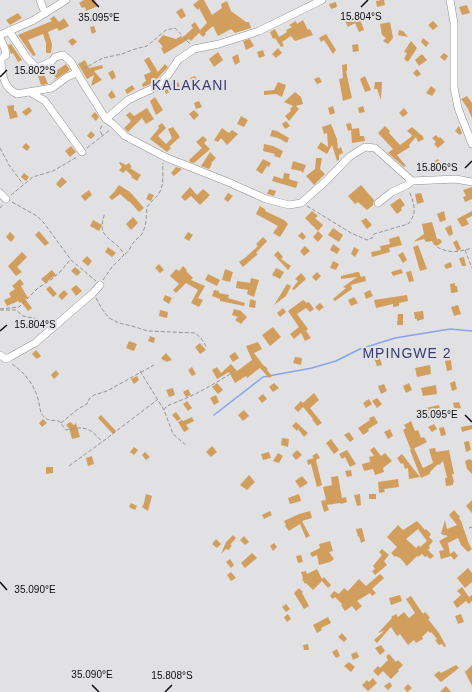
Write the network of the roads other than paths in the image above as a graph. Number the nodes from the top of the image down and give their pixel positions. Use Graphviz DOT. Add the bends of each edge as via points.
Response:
graph roads {
  1 [pos="66,0"];
  2 [pos="322,0"];
  3 [pos="450,0"];
  4 [pos="39,1"];
  5 [pos="45,13"];
  6 [pos="9,31"];
  7 [pos="0,35"];
  8 [pos="0,38"];
  9 [pos="76,73"];
  10 [pos="30,92"];
  11 [pos="106,119"];
  12 [pos="472,144"];
  13 [pos="82,152"];
  14 [pos="472,182"];
  15 [pos="410,183"];
  16 [pos="0,193"];
  17 [pos="6,199"];
  18 [pos="378,203"];
  19 [pos="100,285"];
  20 [pos="3,357"];
  1 -- 5 [label="street"];
  2 -- 11 [label="street" via="259,31 194,49 178,60 156,87 128,100"];
  3 -- 12 [label="street" via="454,23 454,87 458,108"];
  4 -- 5 [label="street"];
  5 -- 6 [label="street"];
  6 -- 7 [label="street"];
  6 -- 9 [label="street" via="37,68 63,55 71,62"];
  8 -- 10 [label="street" via="6,49 6,55 1,59 5,83 17,94"];
  9 -- 10 [label="street" via="52,88"];
  9 -- 11 [label="street"];
  10 -- 13 [label="street" via="45,101"];
  11 -- 15 [label="street" via="125,136 165,157 266,199 289,205 301,204 349,158 365,147 375,148"];
  14 -- 15 [label="street" via="456,179"];
  15 -- 18 [label="street" via="396,189"];
  16 -- 17 [label="street"];
  19 -- 20 [label="street" via="35,343 18,353"];
}
